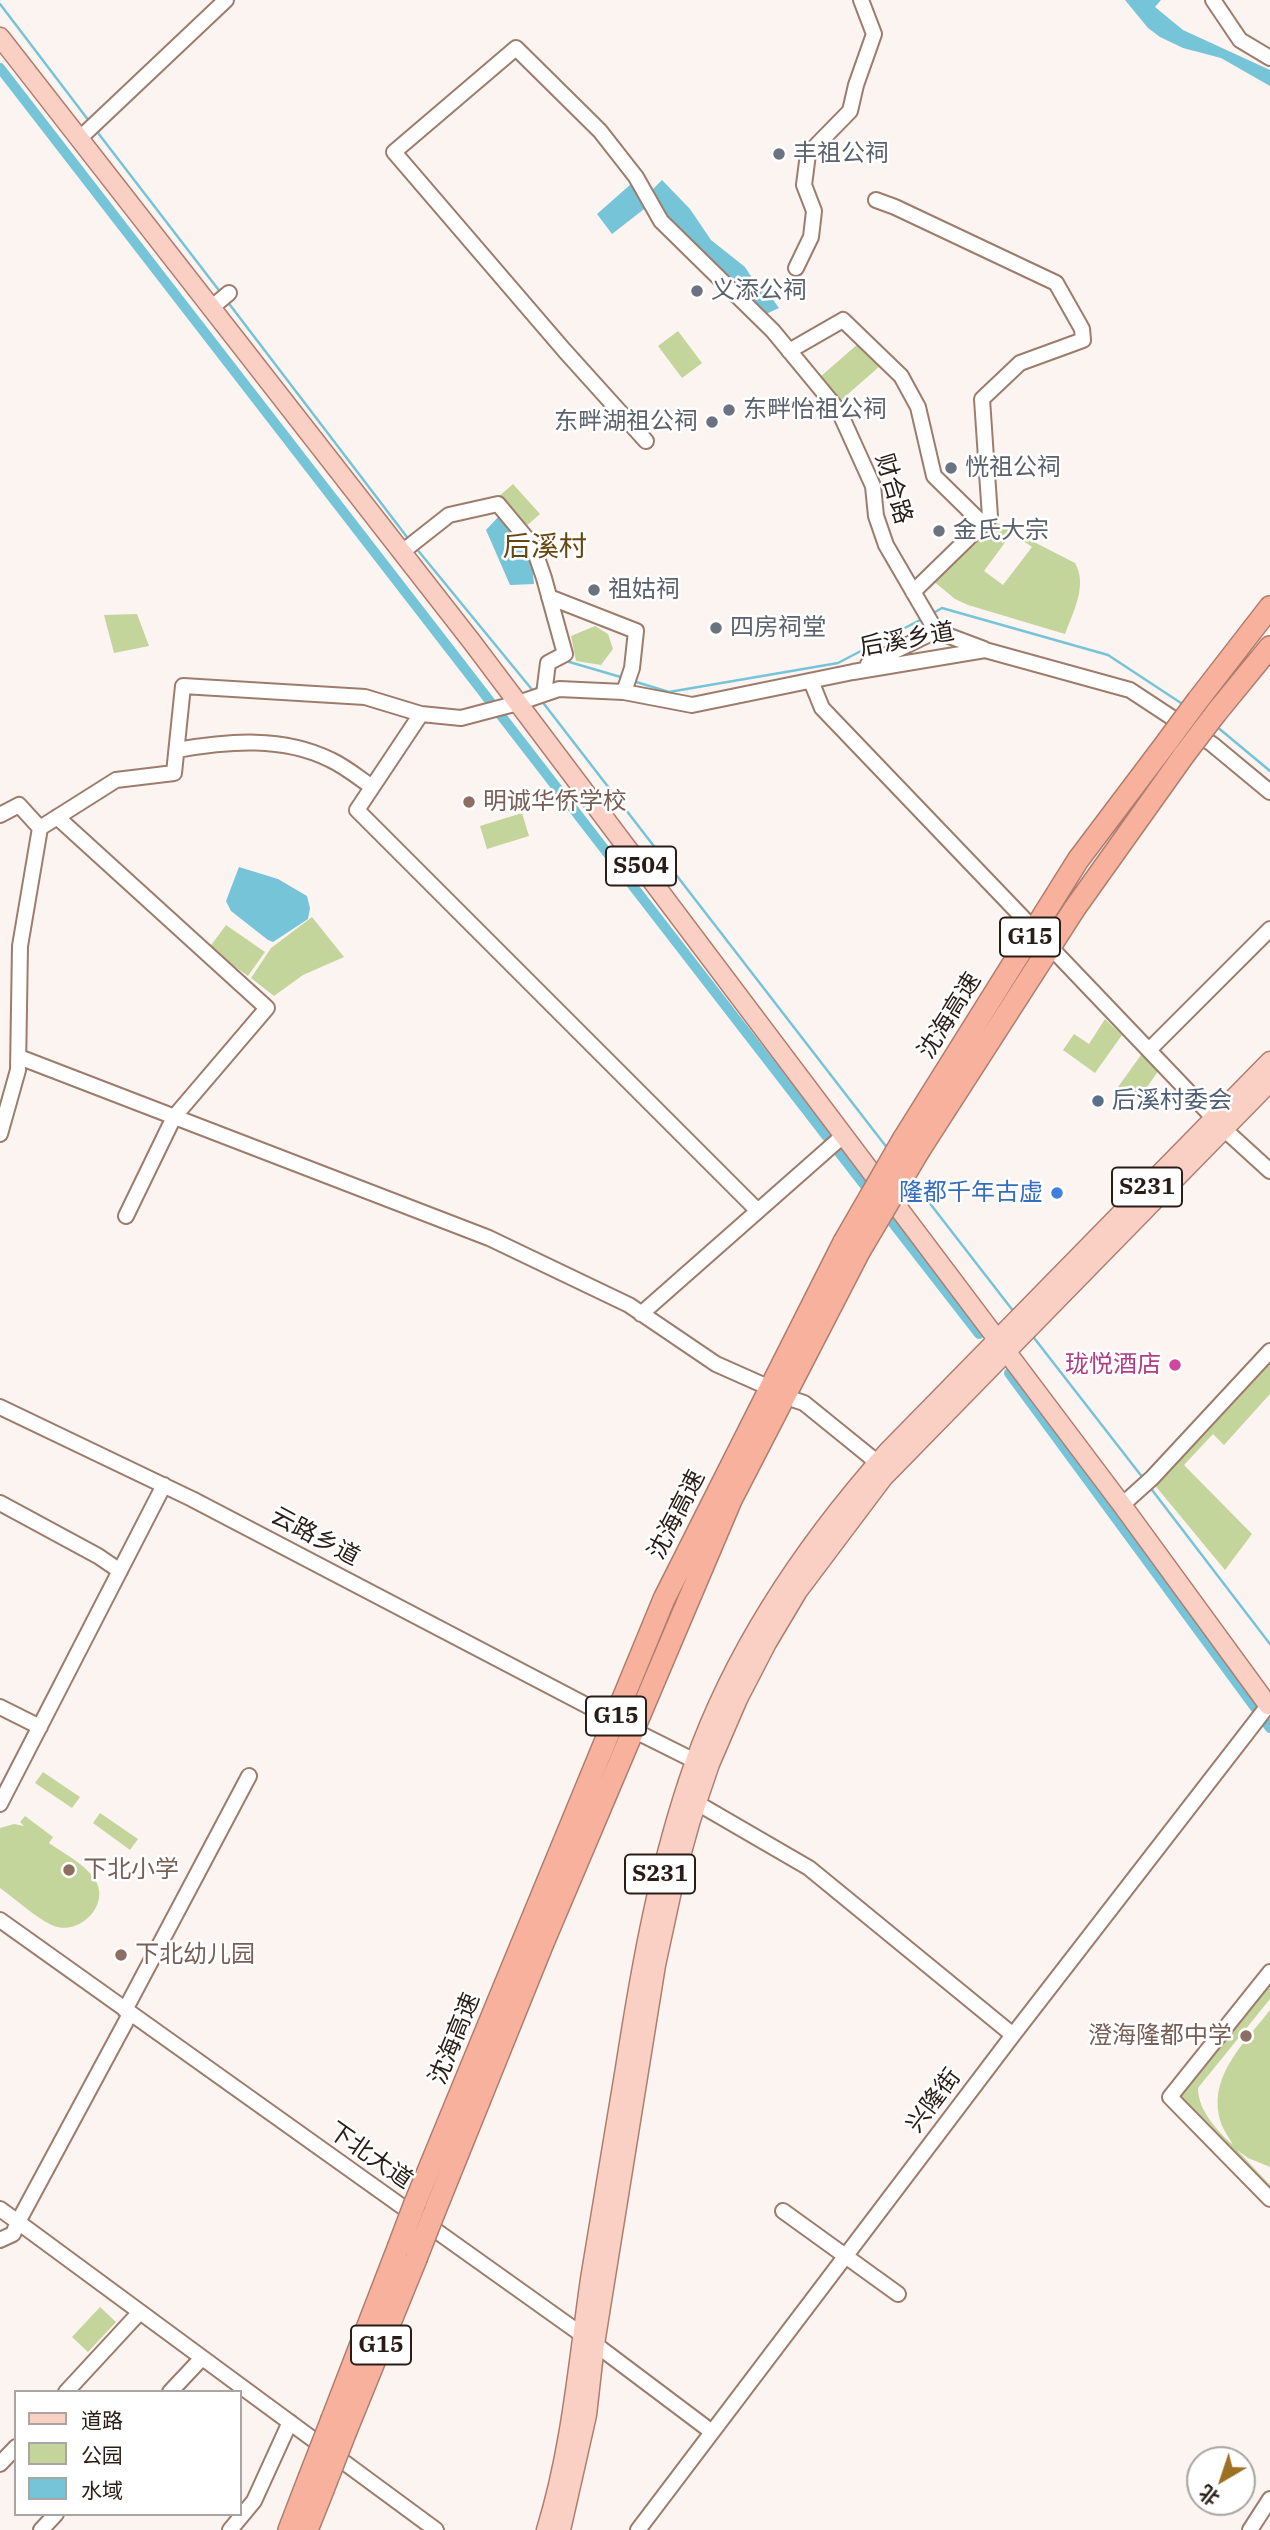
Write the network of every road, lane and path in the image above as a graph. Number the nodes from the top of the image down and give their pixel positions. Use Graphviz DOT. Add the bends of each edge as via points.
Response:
graph roads {
  1 [pos="226,0"];
  2 [pos="861,0"];
  3 [pos="1213,0"];
  4 [pos="0,37"];
  5 [pos="1270,58"];
  6 [pos="88,130"];
  7 [pos="876,200"];
  8 [pos="796,268"];
  9 [pos="789,351"];
  10 [pos="646,441"];
  11 [pos="982,524"];
  12 [pos="409,546"];
  13 [pos="913,592"];
  14 [pos="549,597"];
  15 [pos="1270,607"];
  16 [pos="936,631"];
  17 [pos="1270,647"];
  18 [pos="985,650"];
  19 [pos="853,672"];
  20 [pos="811,681"];
  21 [pos="627,684"];
  22 [pos="535,692"];
  23 [pos="421,714"];
  24 [pos="177,750"];
  25 [pos="372,787"];
  26 [pos="1270,793"];
  27 [pos="0,815"];
  28 [pos="57,817"];
  29 [pos="40,828"];
  30 [pos="1027,922"];
  31 [pos="1270,929"];
  32 [pos="1058,954"];
  33 [pos="1149,1050"];
  34 [pos="19,1057"];
  35 [pos="1270,1061"];
  36 [pos="1270,1082"];
  37 [pos="174,1117"];
  38 [pos="1220,1124"];
  39 [pos="0,1134"];
  40 [pos="844,1136"];
  41 [pos="912,1144"];
  42 [pos="1270,1171"];
  43 [pos="758,1211"];
  44 [pos="126,1216"];
  45 [pos="851,1247"];
  46 [pos="641,1314"];
  47 [pos="1002,1346"];
  48 [pos="1270,1351"];
  49 [pos="761,1384"];
  50 [pos="795,1399"];
  51 [pos="0,1407"];
  52 [pos="878,1463"];
  53 [pos="164,1485"];
  54 [pos="0,1503"];
  55 [pos="1122,1505"];
  56 [pos="120,1571"];
  57 [pos="1270,1704"];
  58 [pos="0,1707"];
  59 [pos="605,1714"];
  60 [pos="40,1727"];
  61 [pos="643,1735"];
  62 [pos="695,1761"];
  63 [pos="249,1776"];
  64 [pos="697,1803"];
  65 [pos="0,1804"];
  66 [pos="0,1920"];
  67 [pos="1270,1972"];
  68 [pos="128,2012"];
  69 [pos="1013,2035"];
  70 [pos="1270,2199"];
  71 [pos="0,2209"];
  72 [pos="783,2211"];
  73 [pos="18,2222"];
  74 [pos="0,2240"];
  75 [pos="407,2253"];
  76 [pos="846,2255"];
  77 [pos="898,2294"];
  78 [pos="140,2312"];
  79 [pos="589,2340"];
  80 [pos="202,2358"];
  81 [pos="68,2390"];
  82 [pos="172,2390"];
  83 [pos="290,2422"];
  84 [pos="712,2432"];
  85 [pos="14,2449"];
  86 [pos="0,2464"];
  87 [pos="316,2484"];
  88 [pos="1270,2499"];
  89 [pos="54,2516"];
  90 [pos="242,2516"];
  91 [pos="242,2516"];
  92 [pos="41,2530"];
  93 [pos="230,2530"];
  94 [pos="289,2530"];
  95 [pos="307,2530"];
  96 [pos="436,2530"];
  97 [pos="547,2530"];
  98 [pos="561,2530"];
  99 [pos="638,2530"];
  100 [pos="1250,2530"];
  1 -- 6 [label="street"];
  2 -- 8 [label="street" via="874,34 850,111 807,154 804,185 814,211 811,237"];
  3 -- 5 [label="street" via="1240,40"];
  4 -- 6 [label="main road, S504"];
  6 -- 12 [label="main road, S504"];
  7 -- 11 [label="street" via="1056,283 1082,329 1083,340 1020,363 982,399 990,517"];
  9 -- 10 [label="street, 财合路" via="661,221 636,177 600,131 516,48 394,152"];
  9 -- 11 [label="street" via="843,320 901,376 918,407 934,476"];
  9 -- 13 [label="street, 财合路" via="839,411 873,486 876,516 886,545"];
  11 -- 13 [label="street"];
  12 -- 14 [label="street" via="449,515 498,504 533,546"];
  12 -- 22 [label="main road, S504"];
  13 -- 16 [label="street, 财合路"];
  14 -- 21 [label="street" via="636,631"];
  14 -- 22 [label="street" via="565,654 548,663"];
  15 -- 41 [label="highway, 沈海高速 / G15, bridge" via="1078,860"];
  16 -- 18 [label="street"];
  16 -- 19 [label="street"];
  17 -- 41 [label="highway, 沈海高速 / G15, bridge" via="1184,755"];
  18 -- 19 [label="street, 后溪乡道"];
  18 -- 26 [label="street, 后溪乡道" via="1130,690 1212,744"];
  19 -- 20 [label="street, 后溪乡道"];
  20 -- 21 [label="street, 后溪乡道" via="692,705"];
  20 -- 30 [label="street" via="822,708"];
  21 -- 22 [label="street, 后溪乡道"];
  22 -- 23 [label="street, 后溪乡道" via="461,718"];
  22 -- 40 [label="main road, S504"];
  23 -- 24 [label="street, 后溪乡道" via="365,696 183,686"];
  23 -- 25 [label="street"];
  24 -- 25 [label="street" via="219,742 280,743 331,760"];
  24 -- 28 [label="street" via="174,773 116,780"];
  25 -- 43 [label="street" via="357,810"];
  27 -- 29 [label="street" via="19,805"];
  28 -- 29 [label="street"];
  28 -- 37 [label="street" via="267,1008"];
  29 -- 34 [label="street" via="20,946"];
  31 -- 33 [label="street"];
  32 -- 33 [label="street"];
  33 -- 38 [label="street"];
  34 -- 37 [label="street"];
  34 -- 39 [label="street"];
  35 -- 38 [label="main road, S231"];
  36 -- 38 [label="main road, S231"];
  37 -- 44 [label="street"];
  37 -- 46 [label="street" via="489,1238"];
  38 -- 42 [label="street"];
  38 -- 47 [label="main road, S231"];
  40 -- 43 [label="street"];
  40 -- 47 [label="main road, S504"];
  41 -- 45 [label="highway, 沈海高速 / G15, bridge"];
  43 -- 46 [label="street"];
  45 -- 75 [label="highway, 沈海高速 / G15, bridge" via="732,1500 543,1943 434,2213"];
  45 -- 75 [label="highway, 沈海高速 / G15, bridge" via="664,1598 415,2203"];
  46 -- 49 [label="street" via="716,1364"];
  47 -- 52 [label="main road, S231"];
  47 -- 55 [label="main road, S504"];
  47 -- 64 [label="main road, S231" via="883,1478 798,1591 738,1699"];
  48 -- 55 [label="street"];
  50 -- 52 [label="street"];
  51 -- 53 [label="street, 云路乡道"];
  52 -- 62 [label="main road, S231" via="825,1527 770,1610"];
  53 -- 56 [label="street"];
  53 -- 59 [label="street, 云路乡道"];
  54 -- 56 [label="street"];
  55 -- 57 [label="main road, S504"];
  56 -- 60 [label="street"];
  57 -- 69 [label="street, 兴隆街"];
  58 -- 60 [label="street"];
  60 -- 65 [label="street"];
  61 -- 62 [label="street"];
  62 -- 79 [label="main road, S231" via="654,1902 637,1990"];
  63 -- 68 [label="street"];
  64 -- 69 [label="street" via="809,1868"];
  64 -- 79 [label="main road, S231" via="656,1965"];
  66 -- 68 [label="street, 下北大道"];
  67 -- 70 [label="street" via="1170,2096"];
  68 -- 73 [label="street"];
  68 -- 79 [label="street, 下北大道"];
  69 -- 76 [label="street, 兴隆街"];
  71 -- 73 [label="street"];
  72 -- 76 [label="street"];
  73 -- 74 [label="street" via="13,2234"];
  73 -- 78 [label="street"];
  75 -- 87 [label="highway, 沈海高速 / G15, bridge"];
  76 -- 77 [label="street"];
  76 -- 84 [label="street, 兴隆街"];
  78 -- 80 [label="street"];
  78 -- 81 [label="street"];
  79 -- 84 [label="street, 下北大道"];
  79 -- 97 [label="main road, S231"];
  79 -- 98 [label="main road, S231" via="580,2450"];
  80 -- 82 [label="street"];
  80 -- 83 [label="street"];
  83 -- 90 [label="street" via="254,2501"];
  83 -- 96 [label="street"];
  84 -- 99 [label="street, 兴隆街"];
  85 -- 86 [label="street"];
  87 -- 94 [label="highway, 沈海高速 / G15"];
  87 -- 95 [label="highway, 沈海高速 / G15"];
  88 -- 100 [label="street"];
  89 -- 92 [label="street"];
  91 -- 93 [label="street"];
}
